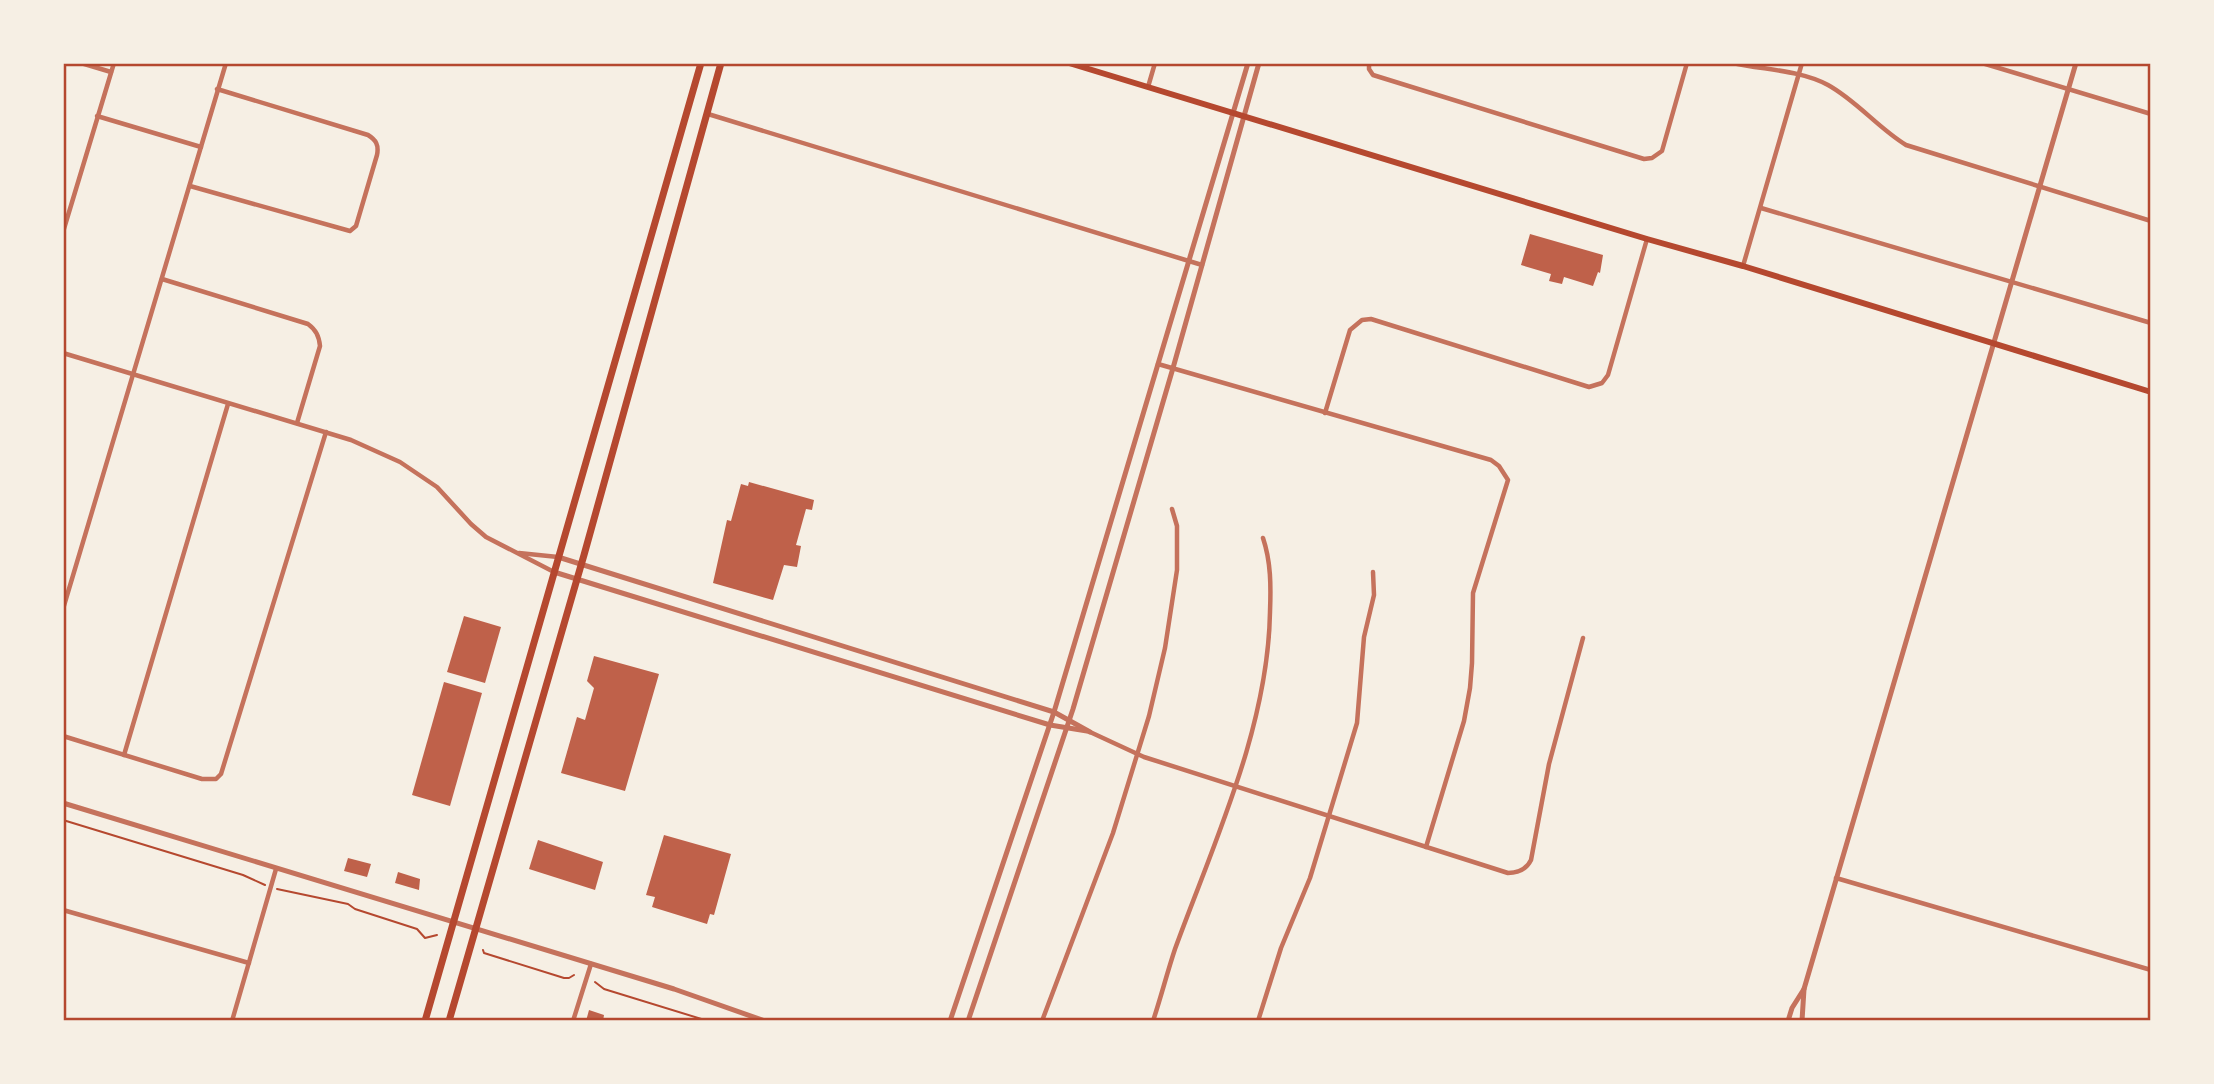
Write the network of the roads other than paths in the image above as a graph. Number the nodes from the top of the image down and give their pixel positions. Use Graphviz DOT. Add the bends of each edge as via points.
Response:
graph roads {
  1 [pos="81,63"];
  2 [pos="114,63"];
  3 [pos="226,63"];
  4 [pos="701,63"];
  5 [pos="721,63"];
  6 [pos="1069,63"];
  7 [pos="1155,63"];
  8 [pos="1248,63"];
  9 [pos="1259,63"];
  10 [pos="1369,63"];
  11 [pos="1687,63"];
  12 [pos="1733,63"];
  13 [pos="1802,63"];
  14 [pos="1982,63"];
  15 [pos="2076,63"];
  16 [pos="111,72"];
  17 [pos="1799,75"];
  18 [pos="1148,87"];
  19 [pos="217,89"];
  20 [pos="2068,90"];
  21 [pos="1232,113"];
  22 [pos="708,114"];
  23 [pos="2151,114"];
  24 [pos="97,116"];
  25 [pos="1243,116"];
  26 [pos="201,147"];
  27 [pos="190,186"];
  28 [pos="2040,187"];
  29 [pos="1761,208"];
  30 [pos="2151,221"];
  31 [pos="63,232"];
  32 [pos="1647,239"];
  33 [pos="1189,261"];
  34 [pos="1203,265"];
  35 [pos="1743,266"];
  36 [pos="162,279"];
  37 [pos="2012,281"];
  38 [pos="2151,323"];
  39 [pos="1994,343"];
  40 [pos="63,353"];
  41 [pos="1158,364"];
  42 [pos="1173,368"];
  43 [pos="131,375"];
  44 [pos="2151,392"];
  45 [pos="228,404"];
  46 [pos="1325,413"];
  47 [pos="297,423"];
  48 [pos="326,432"];
  49 [pos="1172,509"];
  50 [pos="1263,538"];
  51 [pos="515,552"];
  52 [pos="558,557"];
  53 [pos="582,565"];
  54 [pos="554,572"];
  55 [pos="1373,572"];
  56 [pos="577,580"];
  57 [pos="63,609"];
  58 [pos="1583,638"];
  59 [pos="1054,712"];
  60 [pos="1070,719"];
  61 [pos="1050,725"];
  62 [pos="1067,729"];
  63 [pos="1090,732"];
  64 [pos="63,736"];
  65 [pos="124,755"];
  66 [pos="1138,755"];
  67 [pos="1235,787"];
  68 [pos="63,803"];
  69 [pos="1330,818"];
  70 [pos="1426,847"];
  71 [pos="276,869"];
  72 [pos="1836,878"];
  73 [pos="63,910"];
  74 [pos="453,923"];
  75 [pos="475,930"];
  76 [pos="249,963"];
  77 [pos="591,964"];
  78 [pos="2151,970"];
  79 [pos="1804,989"];
  80 [pos="232,1021"];
  81 [pos="425,1021"];
  82 [pos="449,1021"];
  83 [pos="573,1021"];
  84 [pos="765,1021"];
  85 [pos="950,1021"];
  86 [pos="968,1021"];
  87 [pos="1042,1021"];
  88 [pos="1153,1021"];
  89 [pos="1258,1021"];
  90 [pos="1788,1021"];
  91 [pos="1802,1021"];
  1 -- 16 [label="street"];
  2 -- 16 [label="street"];
  3 -- 19 [label="street"];
  4 -- 52 [label="main road"];
  5 -- 22 [label="main road"];
  6 -- 18 [label="main road"];
  7 -- 18 [label="street"];
  8 -- 21 [label="street"];
  9 -- 25 [label="street"];
  10 -- 11 [label="street" via="1373,75 1644,159 1662,151"];
  12 -- 17 [label="street"];
  13 -- 17 [label="street"];
  14 -- 20 [label="street"];
  15 -- 20 [label="street"];
  16 -- 24 [label="street"];
  17 -- 28 [label="street" via="1838,90 1906,145"];
  17 -- 29 [label="street"];
  18 -- 21 [label="main road"];
  19 -- 26 [label="street"];
  19 -- 27 [label="street" via="368,135 375,139 377,155 356,226 350,231"];
  20 -- 23 [label="street"];
  20 -- 28 [label="street"];
  21 -- 25 [label="main road"];
  21 -- 33 [label="street"];
  22 -- 33 [label="street"];
  22 -- 53 [label="main road"];
  24 -- 26 [label="street"];
  24 -- 31 [label="street"];
  25 -- 32 [label="main road"];
  25 -- 34 [label="street"];
  26 -- 27 [label="street"];
  27 -- 36 [label="street"];
  28 -- 30 [label="street"];
  28 -- 37 [label="street"];
  29 -- 35 [label="street"];
  29 -- 37 [label="street"];
  32 -- 35 [label="main road"];
  32 -- 46 [label="street" via="1605,379 1596,387 1381,321 1362,320 1350,330"];
  33 -- 34 [label="street"];
  33 -- 41 [label="street"];
  34 -- 42 [label="street"];
  35 -- 39 [label="main road"];
  36 -- 43 [label="street"];
  36 -- 47 [label="street" via="314,329 320,346"];
  37 -- 38 [label="street"];
  37 -- 39 [label="street"];
  39 -- 44 [label="main road"];
  39 -- 72 [label="street"];
  40 -- 43 [label="street"];
  41 -- 42 [label="street"];
  41 -- 59 [label="street"];
  42 -- 46 [label="street"];
  42 -- 60 [label="street"];
  43 -- 45 [label="street"];
  43 -- 57 [label="street"];
  45 -- 47 [label="street"];
  45 -- 65 [label="street"];
  46 -- 70 [label="street" via="1491,460 1508,480 1473,593 1470,688 1464,721"];
  47 -- 48 [label="street"];
  48 -- 51 [label="street" via="416,471 486,537"];
  48 -- 65 [label="street" via="225,765 216,779 202,779"];
  49 -- 66 [label="street" via="1177,526 1177,570 1165,648"];
  50 -- 67 [label="street" via="1270,564 1270,641 1264,684"];
  51 -- 52 [label="street"];
  51 -- 54 [label="street"];
  52 -- 53 [label="street"];
  52 -- 54 [label="main road"];
  53 -- 56 [label="main road"];
  53 -- 59 [label="street"];
  54 -- 56 [label="street"];
  54 -- 74 [label="main road"];
  55 -- 69 [label="street" via="1357,723"];
  56 -- 61 [label="street"];
  56 -- 75 [label="main road"];
  58 -- 70 [label="street" via="1549,765 1531,860 1521,871 1508,873"];
  59 -- 60 [label="street"];
  59 -- 61 [label="street"];
  60 -- 62 [label="street"];
  60 -- 63 [label="street"];
  61 -- 62 [label="street"];
  61 -- 85 [label="street"];
  62 -- 63 [label="street"];
  62 -- 86 [label="street"];
  63 -- 66 [label="street"];
  64 -- 65 [label="street"];
  66 -- 67 [label="street"];
  66 -- 87 [label="street"];
  67 -- 69 [label="street"];
  67 -- 88 [label="street"];
  68 -- 71 [label="street"];
  69 -- 70 [label="street"];
  69 -- 89 [label="street"];
  71 -- 74 [label="street"];
  71 -- 76 [label="street"];
  72 -- 78 [label="street"];
  72 -- 79 [label="street"];
  73 -- 76 [label="street"];
  74 -- 75 [label="street"];
  74 -- 81 [label="main road"];
  75 -- 77 [label="street"];
  75 -- 82 [label="main road"];
  76 -- 80 [label="street"];
  77 -- 83 [label="street"];
  77 -- 84 [label="street"];
  79 -- 90 [label="street"];
  79 -- 91 [label="street"];
}
